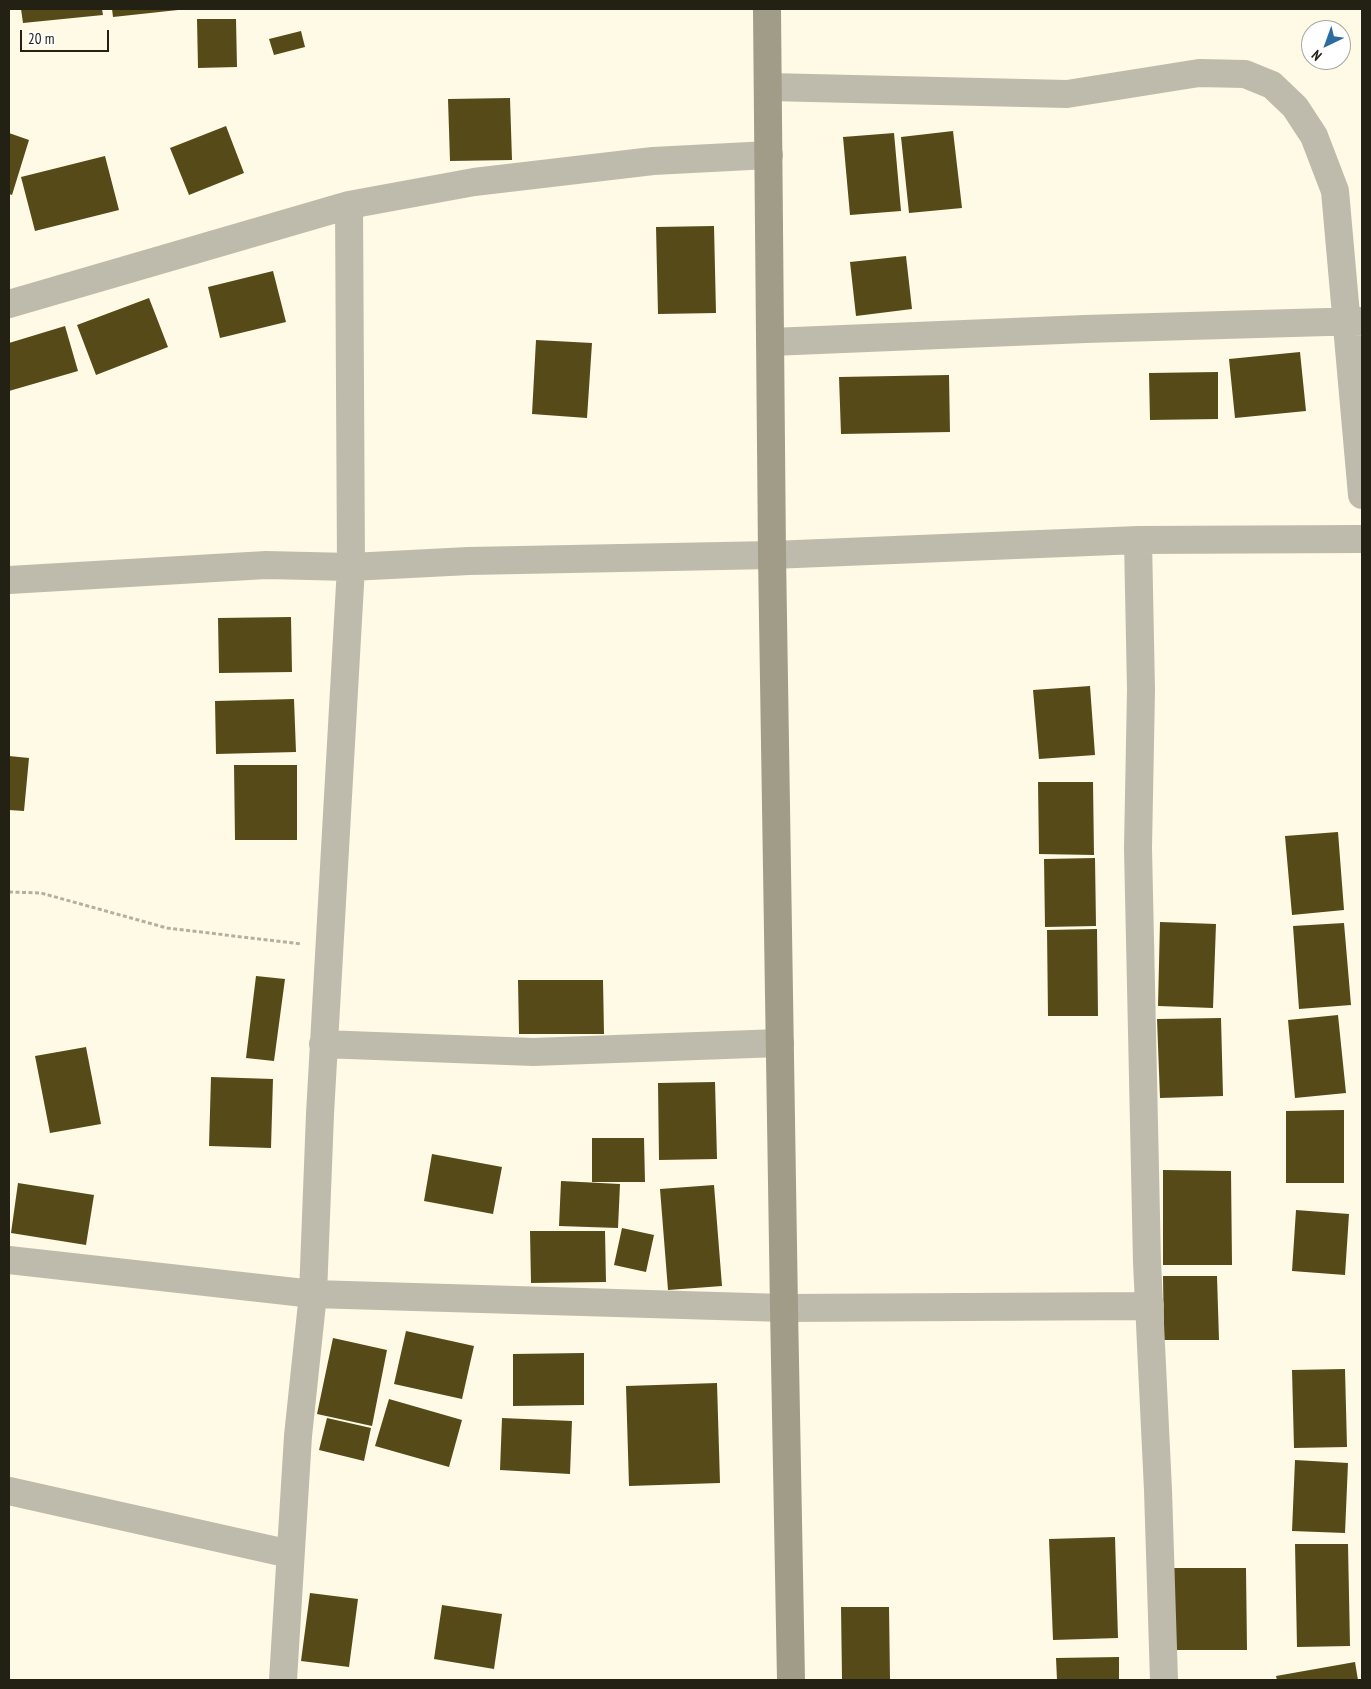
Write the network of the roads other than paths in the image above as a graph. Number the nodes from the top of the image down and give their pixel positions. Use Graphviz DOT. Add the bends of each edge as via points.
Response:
graph roads {
  1 [pos="767,9"];
  2 [pos="768,87"];
  3 [pos="769,155"];
  4 [pos="349,205"];
  5 [pos="9,304"];
  6 [pos="1354,321"];
  7 [pos="771,342"];
  8 [pos="1362,496"];
  9 [pos="1362,539"];
  10 [pos="1138,540"];
  11 [pos="772,555"];
  12 [pos="351,567"];
  13 [pos="9,580"];
  14 [pos="780,1043"];
  15 [pos="324,1044"];
  16 [pos="9,1260"];
  17 [pos="314,1294"];
  18 [pos="1150,1306"];
  19 [pos="784,1308"];
  20 [pos="9,1491"];
  21 [pos="290,1554"];
  22 [pos="283,1680"];
  23 [pos="791,1680"];
  24 [pos="1164,1680"];
  1 -- 2 [label="main road"];
  2 -- 3 [label="main road"];
  2 -- 6 [label="street" via="1067,94 1199,73 1245,74 1272,86 1295,107 1314,136 1335,191"];
  3 -- 4 [label="street" via="653,161 474,182"];
  3 -- 7 [label="main road"];
  4 -- 5 [label="street"];
  4 -- 12 [label="street"];
  6 -- 7 [label="street"];
  6 -- 8 [label="street"];
  7 -- 11 [label="main road"];
  9 -- 10 [label="street"];
  10 -- 11 [label="street"];
  10 -- 18 [label="street" via="1141,690 1138,848"];
  11 -- 12 [label="street" via="469,561"];
  11 -- 14 [label="main road"];
  12 -- 13 [label="street" via="266,565"];
  12 -- 15 [label="street"];
  14 -- 15 [label="street" via="533,1052"];
  14 -- 19 [label="main road"];
  15 -- 17 [label="street"];
  16 -- 17 [label="street"];
  17 -- 19 [label="street"];
  17 -- 21 [label="street" via="298,1436"];
  18 -- 19 [label="street"];
  18 -- 24 [label="street"];
  19 -- 23 [label="main road"];
  20 -- 21 [label="street"];
  21 -- 22 [label="street"];
}
